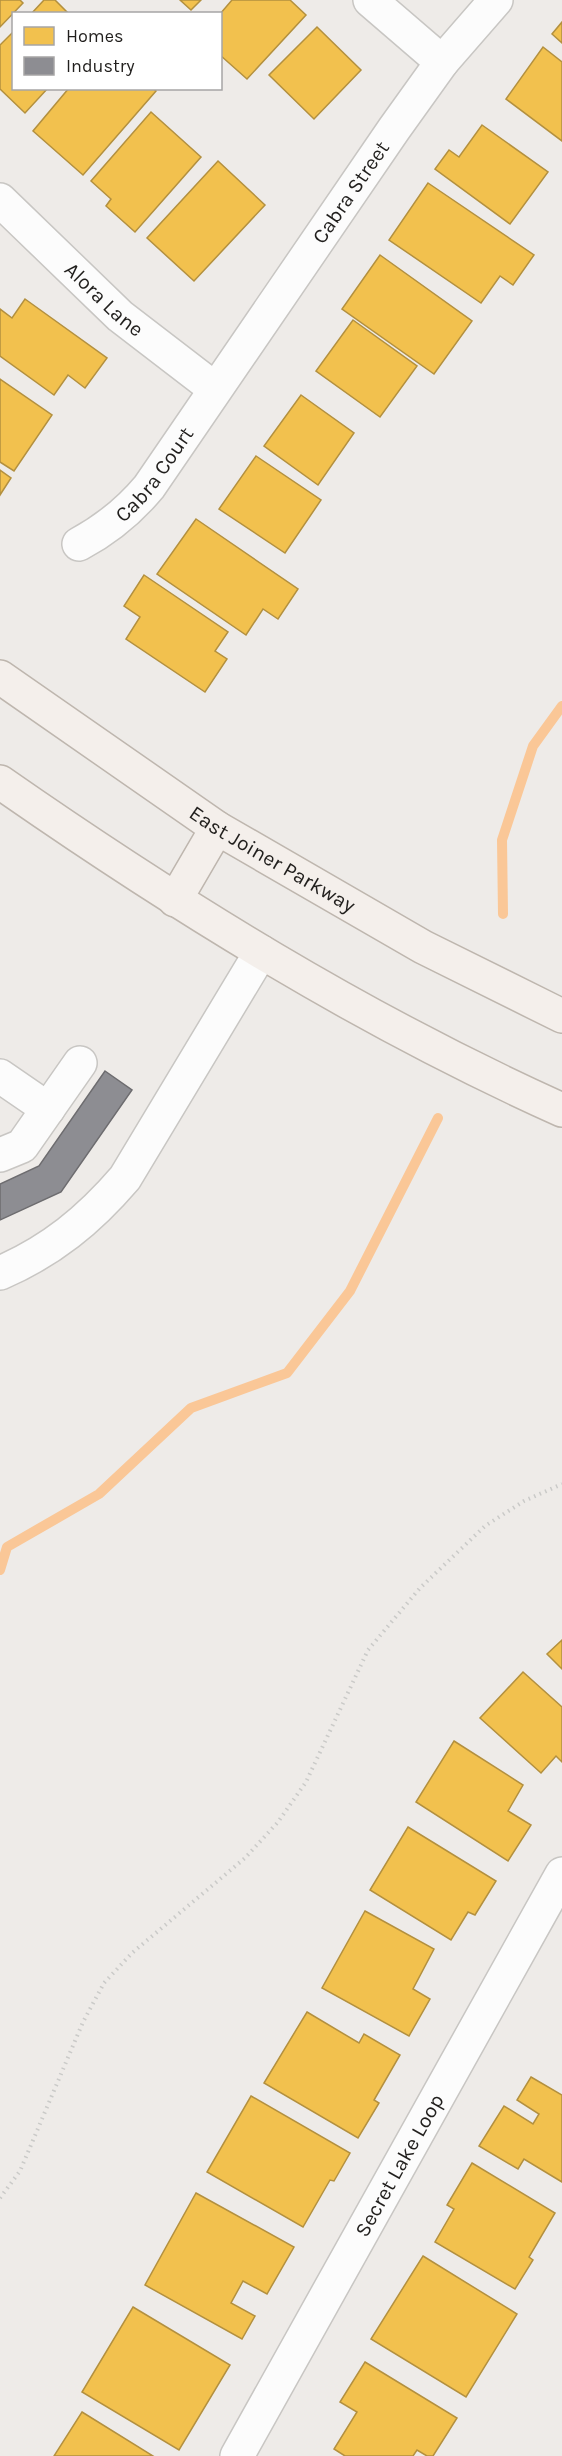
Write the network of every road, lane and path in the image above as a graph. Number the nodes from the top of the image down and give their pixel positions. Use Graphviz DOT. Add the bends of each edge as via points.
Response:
graph roads {
  1 [pos="370,0"];
  2 [pos="496,0"];
  3 [pos="442,62"];
  4 [pos="0,200"];
  5 [pos="215,389"];
  6 [pos="79,544"];
  7 [pos="0,677"];
  8 [pos="0,782"];
  9 [pos="218,828"];
  10 [pos="176,900"];
  11 [pos="261,952"];
  12 [pos="562,1016"];
  13 [pos="80,1063"];
  14 [pos="0,1076"];
  15 [pos="561,1106"];
  16 [pos="48,1109"];
  17 [pos="0,1155"];
  18 [pos="0,1273"];
  19 [pos="562,1484"];
  20 [pos="562,1874"];
  21 [pos="0,2198"];
  22 [pos="237,2456"];
  1 -- 3 [label="street"];
  2 -- 3 [label="street, Cabra Street"];
  3 -- 5 [label="street, Cabra Street"];
  4 -- 5 [label="street, Alora Lane" via="120,316"];
  5 -- 6 [label="street, Cabra Court" via="127,513"];
  7 -- 9 [label="main road, East Joiner Parkway"];
  8 -- 10 [label="main road"];
  9 -- 10 [label="main road"];
  9 -- 12 [label="main road, East Joiner Parkway" via="423,947"];
  10 -- 11 [label="main road"];
  11 -- 15 [label="main road" via="401,1030"];
  11 -- 18 [label="street" via="125,1178 67,1236 27,1262"];
  13 -- 16 [label="street"];
  14 -- 16 [label="street"];
  16 -- 17 [label="street" via="22,1146"];
  19 -- 21 [label="path" via="524,1501 485,1526 413,1596 368,1650 306,1782 278,1822 245,1858 132,1953 104,1983 83,2022 20,2171"];
  20 -- 22 [label="street, Secret Lake Loop"];
}
